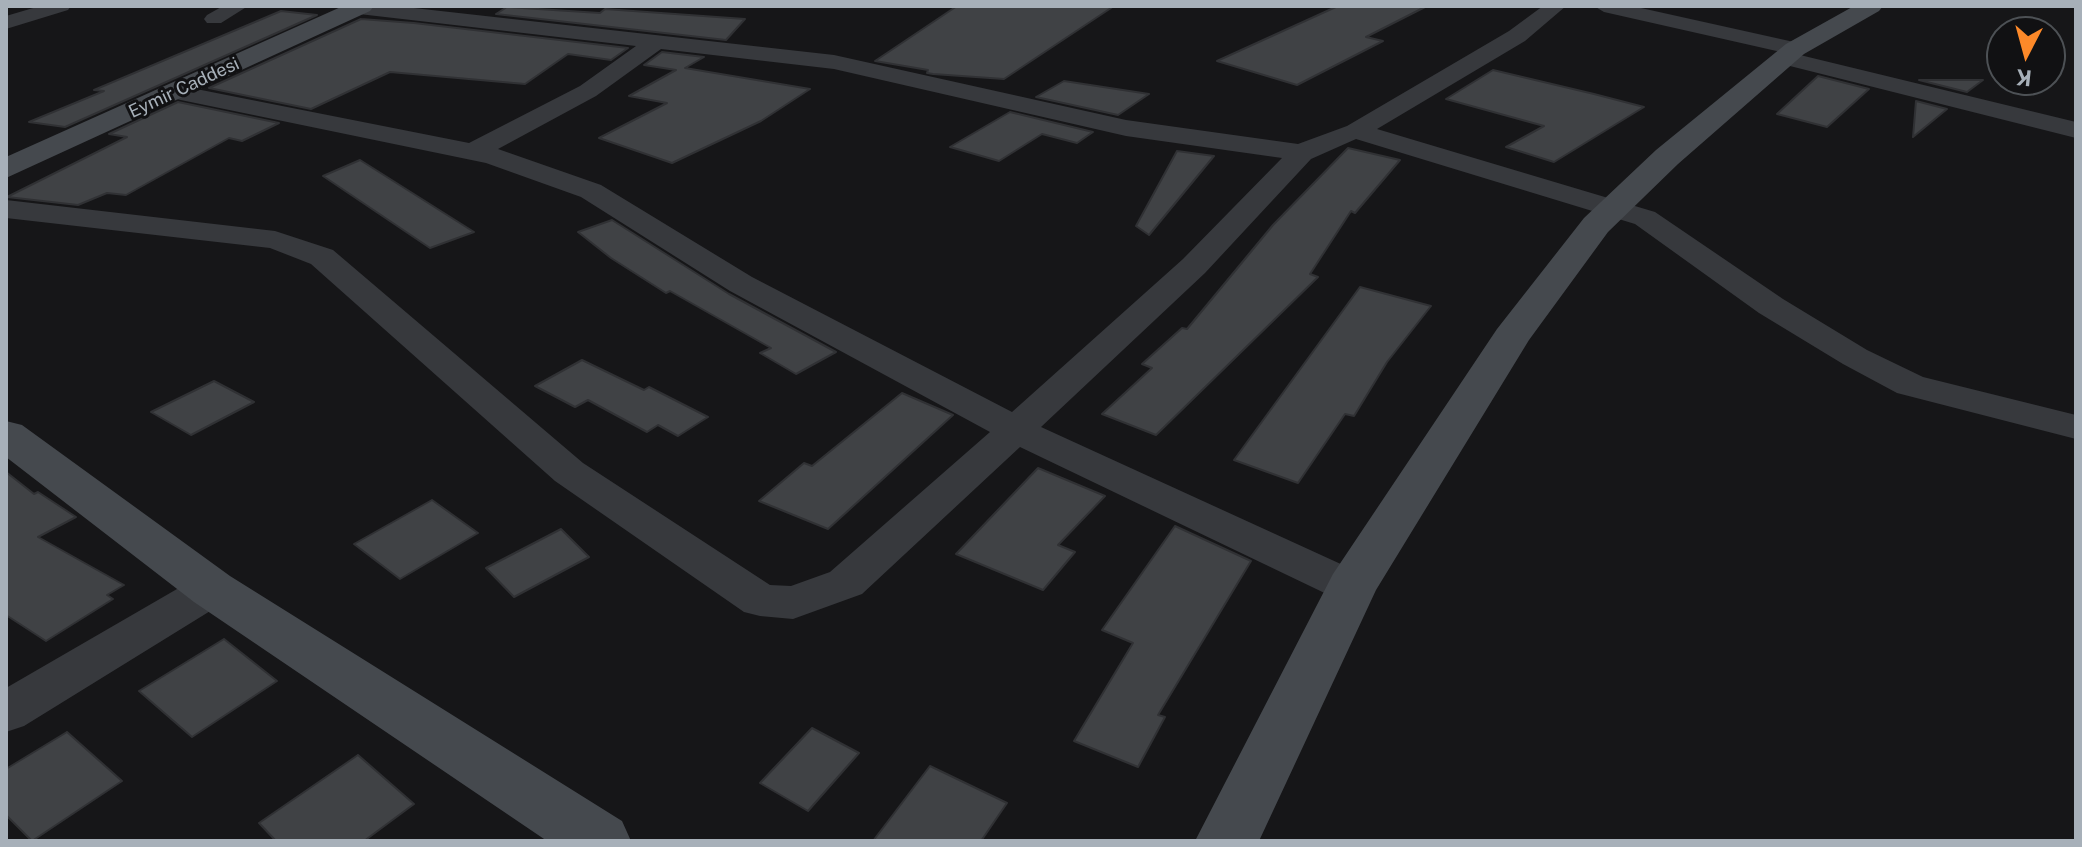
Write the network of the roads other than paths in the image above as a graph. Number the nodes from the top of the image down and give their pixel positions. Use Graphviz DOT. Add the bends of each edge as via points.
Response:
graph roads {
  1 [pos="19,6"];
  2 [pos="61,6"];
  3 [pos="238,6"];
  4 [pos="1556,6"];
  5 [pos="1604,6"];
  6 [pos="1871,6"];
  7 [pos="360,7"];
  8 [pos="6,10"];
  9 [pos="214,19"];
  10 [pos="6,23"];
  11 [pos="658,41"];
  12 [pos="1790,54"];
  13 [pos="176,92"];
  14 [pos="1356,131"];
  15 [pos="2074,143"];
  16 [pos="473,152"];
  17 [pos="1302,153"];
  18 [pos="6,169"];
  19 [pos="1614,207"];
  20 [pos="6,209"];
  21 [pos="2076,399"];
  22 [pos="2011,411"];
  23 [pos="2076,427"];
  24 [pos="1016,430"];
  25 [pos="6,435"];
  26 [pos="1351,587"];
  27 [pos="212,589"];
  28 [pos="6,712"];
  29 [pos="599,841"];
  30 [pos="1227,841"];
  1 -- 8 [label="street"];
  2 -- 10 [label="street"];
  3 -- 9 [label="street"];
  4 -- 14 [label="street" via="1517,36"];
  5 -- 12 [label="street"];
  6 -- 12 [label="street"];
  7 -- 11 [label="street"];
  7 -- 13 [label="street, Eymir Caddesi"];
  11 -- 16 [label="street" via="588,91"];
  11 -- 17 [label="street" via="834,62 1126,128"];
  12 -- 15 [label="street"];
  12 -- 19 [label="street"];
  13 -- 16 [label="street"];
  13 -- 18 [label="street, Eymir Caddesi"];
  14 -- 17 [label="street"];
  14 -- 19 [label="street"];
  16 -- 24 [label="street" via="591,191 741,284"];
  17 -- 24 [label="street" via="1194,266"];
  19 -- 22 [label="street" via="1645,218 1771,306 1882,371 1910,385"];
  19 -- 26 [label="street" via="1511,337"];
  20 -- 24 [label="street" via="275,240 322,257 569,472 760,600 793,603 846,583"];
  21 -- 22 [label="street"];
  22 -- 23 [label="street"];
  24 -- 26 [label="street"];
  25 -- 27 [label="street"];
  26 -- 30 [label="street"];
  27 -- 28 [label="street"];
  27 -- 29 [label="street"];
}
